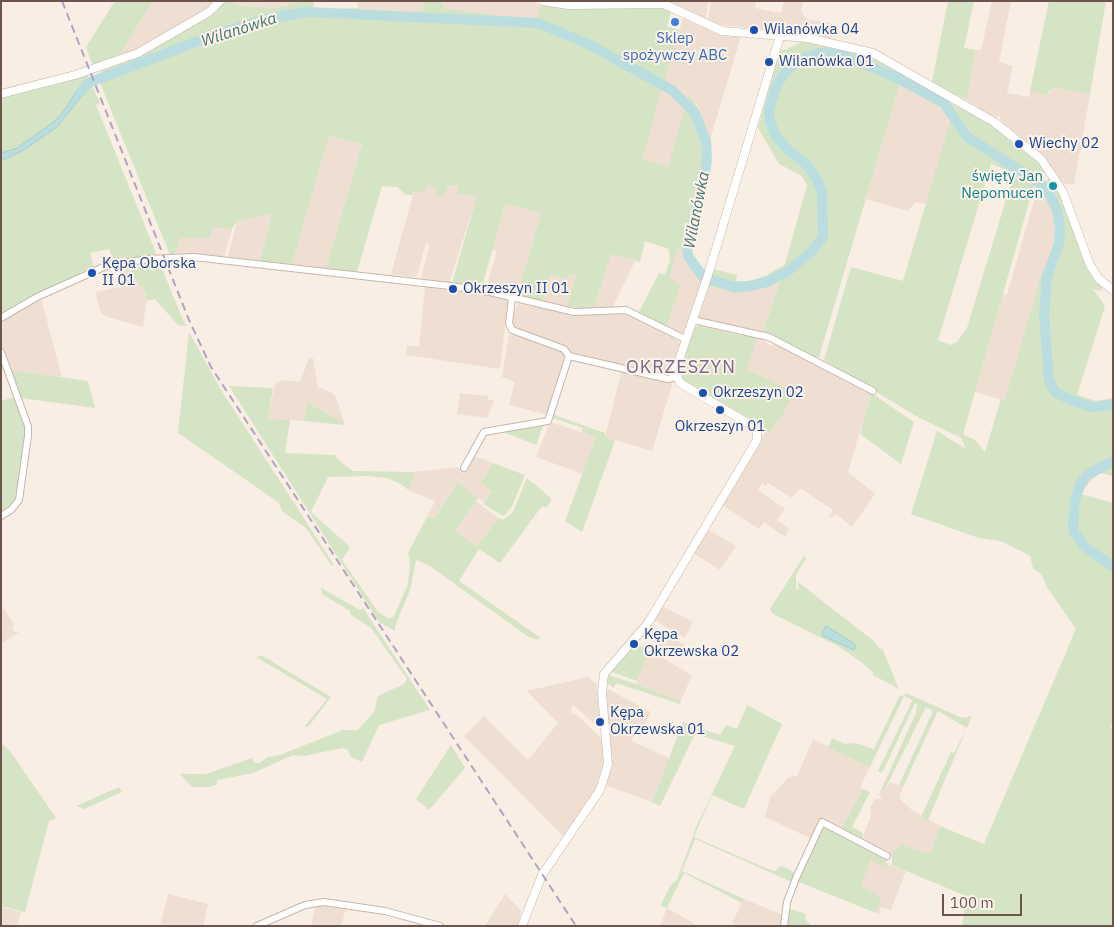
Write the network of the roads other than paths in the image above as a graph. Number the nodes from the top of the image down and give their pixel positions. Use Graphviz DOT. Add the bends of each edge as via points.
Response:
graph roads {
  1 [pos="220,1"];
  2 [pos="544,1"];
  3 [pos="780,36"];
  4 [pos="1,94"];
  5 [pos="1113,290"];
  6 [pos="512,298"];
  7 [pos="1,318"];
  8 [pos="693,320"];
  9 [pos="685,340"];
  10 [pos="1,352"];
  11 [pos="569,356"];
  12 [pos="676,377"];
  13 [pos="873,391"];
  14 [pos="464,468"];
  15 [pos="1,516"];
  16 [pos="888,856"];
  17 [pos="257,926"];
  18 [pos="440,926"];
  19 [pos="522,926"];
  20 [pos="784,926"];
  1 -- 4 [label="street" via="209,12 138,53 75,75"];
  2 -- 3 [label="street" via="568,5 664,4 722,31"];
  3 -- 5 [label="street" via="838,43 872,53 954,98 1023,142 1041,158 1057,182 1090,265 1099,279"];
  3 -- 8 [label="street"];
  6 -- 7 [label="street" via="450,286 310,269 164,257 130,260 91,271"];
  6 -- 9 [label="street" via="574,312 632,312"];
  6 -- 11 [label="street" via="511,329 564,349"];
  8 -- 9 [label="street"];
  8 -- 13 [label="street" via="769,338"];
  9 -- 12 [label="street"];
  10 -- 15 [label="street" via="28,426 19,500"];
  11 -- 12 [label="street" via="668,379"];
  11 -- 14 [label="street" via="548,421 484,432"];
  12 -- 19 [label="street" via="680,383 752,426 758,437 648,623 604,674 602,693 608,764 600,790 542,875"];
  16 -- 20 [label="street" via="822,822 787,902"];
  17 -- 18 [label="street" via="304,905 324,902 385,911"];
}
